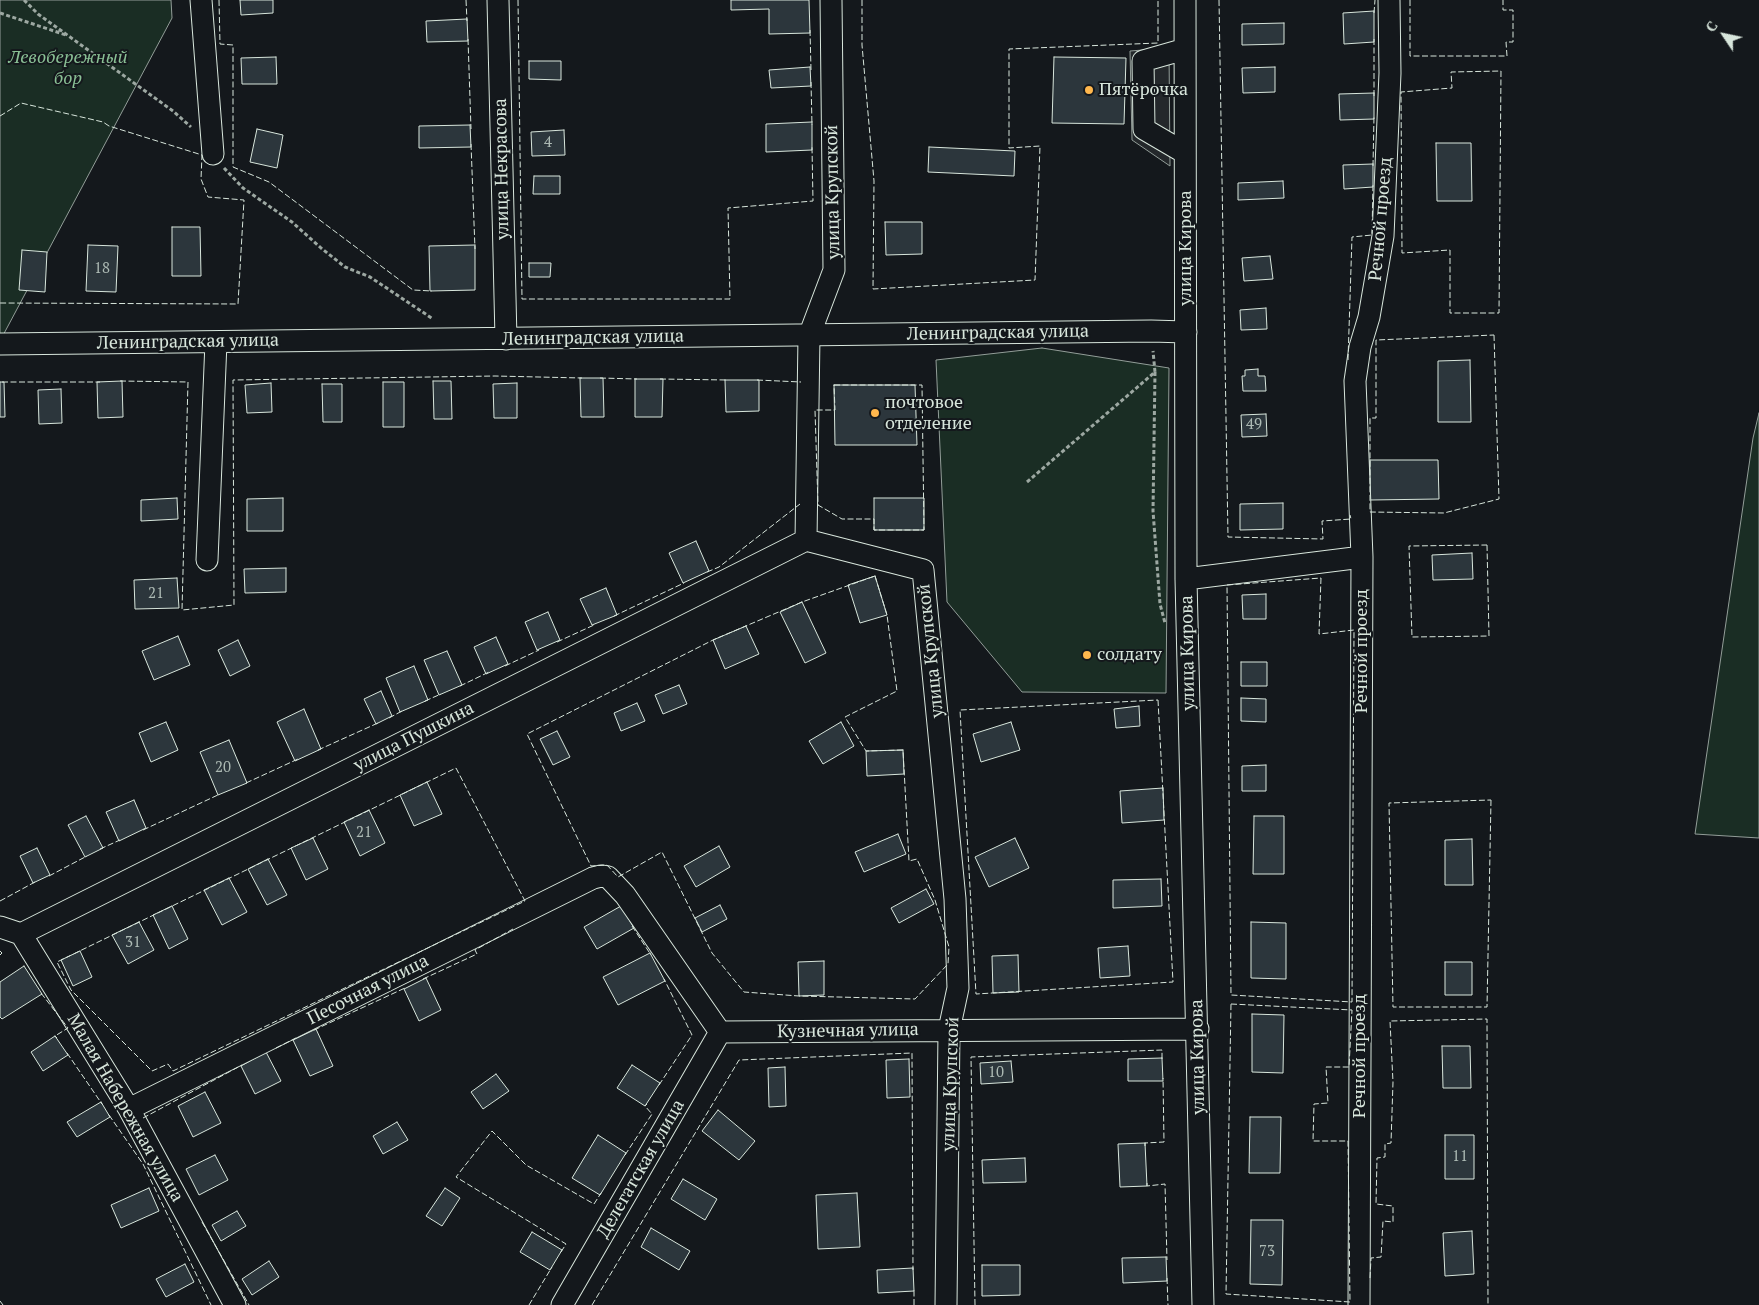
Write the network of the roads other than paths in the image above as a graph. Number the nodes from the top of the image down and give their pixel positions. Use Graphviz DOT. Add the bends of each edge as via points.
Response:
graph roads {
  1 [pos="201,0"];
  2 [pos="498,0"];
  3 [pos="831,0"];
  4 [pos="1185,0"];
  5 [pos="1389,0"];
  6 [pos="1185,49"];
  7 [pos="213,154"];
  8 [pos="1186,154"];
  9 [pos="1186,332"];
  10 [pos="809,336"];
  11 [pos="506,339"];
  12 [pos="216,342"];
  13 [pos="0,344"];
  14 [pos="806,540"];
  15 [pos="1362,557"];
  16 [pos="206,560"];
  17 [pos="1186,579"];
  18 [pos="0,927"];
  19 [pos="21,934"];
  20 [pos="1198,1029"];
  21 [pos="949,1030"];
  22 [pos="720,1032"];
  23 [pos="129,1109"];
  24 [pos="235,1305"];
  25 [pos="562,1305"];
  26 [pos="946,1305"];
  27 [pos="1203,1305"];
  28 [pos="1360,1305"];
  1 -- 7 [label="street"];
  2 -- 11 [label="street, улица Некрасова"];
  3 -- 10 [label="street, улица Крупской" via="834,270"];
  4 -- 6 [label="street, улица Кирова"];
  5 -- 15 [label="street, Речной проезд" via="1390,73 1383,236 1355,381"];
  6 -- 8 [label="street, улица Кирова"];
  6 -- 8 [label="street" via="1143,61 1144,129"];
  8 -- 9 [label="street, улица Кирова"];
  9 -- 10 [label="street, Ленинградская улица"];
  9 -- 17 [label="street, улица Кирова"];
  10 -- 11 [label="street, Ленинградская улица"];
  10 -- 14 [label="street, улица Крупской"];
  11 -- 12 [label="street, Ленинградская улица"];
  12 -- 13 [label="street, Ленинградская улица"];
  12 -- 16 [label="street"];
  14 -- 19 [label="street, улица Пушкина"];
  14 -- 21 [label="street, улица Крупской" via="923,570 955,899 958,988"];
  15 -- 17 [label="street"];
  15 -- 28 [label="street, Речной проезд"];
  17 -- 20 [label="street, улица Кирова"];
  18 -- 19 [label="street"];
  19 -- 23 [label="street, Малая Набережная улица"];
  20 -- 21 [label="street, Кузнечная улица"];
  20 -- 27 [label="street, улица Кирова"];
  21 -- 22 [label="street, Кузнечная улица"];
  21 -- 26 [label="street, улица Крупской"];
  22 -- 23 [label="street, Песочная улица" via="626,894 608,877 601,876"];
  22 -- 25 [label="street, Делегатская улица"];
  23 -- 24 [label="street, Малая Набережная улица"];
}
